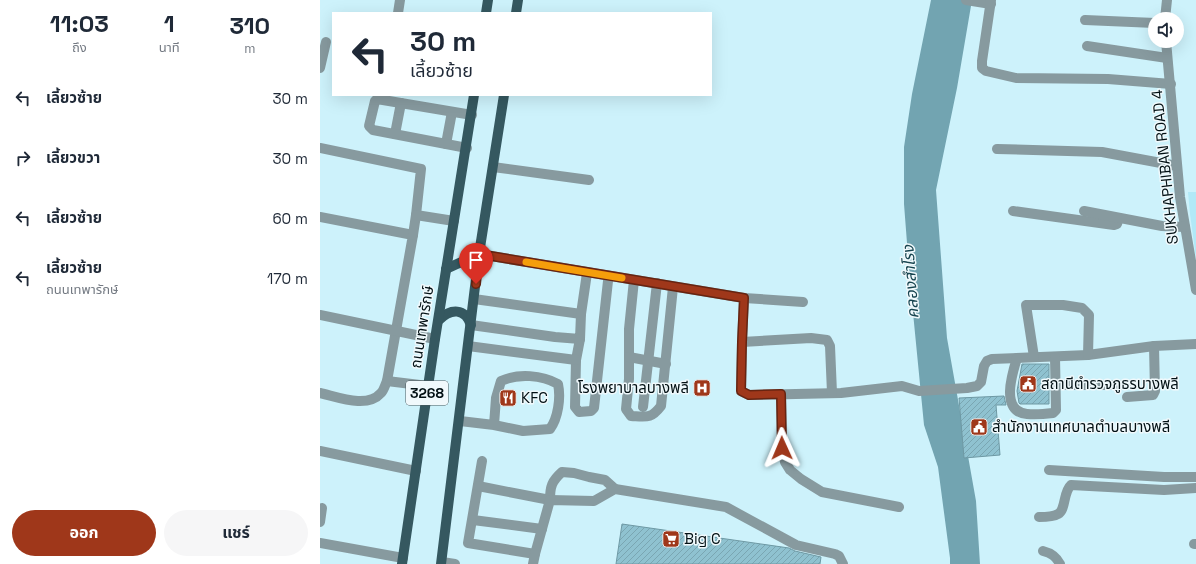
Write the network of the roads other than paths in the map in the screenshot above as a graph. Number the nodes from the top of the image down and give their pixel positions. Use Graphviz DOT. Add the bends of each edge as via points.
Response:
graph roads {
  1 [pos="400,0"];
  2 [pos="488,0"];
  3 [pos="966,0"];
  4 [pos="1167,0"];
  5 [pos="991,2"];
  6 [pos="398,12"];
  7 [pos="486,12"];
  8 [pos="1166,12"];
  9 [pos="1085,20"];
  10 [pos="1148,23"];
  11 [pos="326,42"];
  12 [pos="1087,46"];
  13 [pos="1166,48"];
  14 [pos="1167,58"];
  15 [pos="321,62"];
  16 [pos="1171,84"];
  17 [pos="474,96"];
  18 [pos="504,96"];
  19 [pos="401,103"];
  20 [pos="452,112"];
  21 [pos="472,114"];
  22 [pos="395,134"];
  23 [pos="446,144"];
  24 [pos="320,148"];
  25 [pos="467,148"];
  26 [pos="997,149"];
  27 [pos="1177,166"];
  28 [pos="493,167"];
  29 [pos="589,180"];
  30 [pos="1013,211"];
  31 [pos="1084,211"];
  32 [pos="416,215"];
  33 [pos="320,217"];
  34 [pos="1119,218"];
  35 [pos="454,222"];
  36 [pos="1185,227"];
  37 [pos="413,234"];
  38 [pos="479,254"];
  39 [pos="446,269"];
  40 [pos="587,273"];
  41 [pos="634,280"];
  42 [pos="608,281"];
  43 [pos="656,283"];
  44 [pos="673,287"];
  45 [pos="1196,290"];
  46 [pos="744,298"];
  47 [pos="474,299"];
  48 [pos="803,302"];
  49 [pos="581,314"];
  50 [pos="320,315"];
  51 [pos="439,320"];
  52 [pos="471,325"];
  53 [pos="395,331"];
  54 [pos="435,339"];
  55 [pos="580,339"];
  56 [pos="742,342"];
  57 [pos="1196,344"];
  58 [pos="468,346"];
  59 [pos="1154,346"];
  60 [pos="1088,355"];
  61 [pos="1055,356"];
  62 [pos="629,357"];
  63 [pos="1017,358"];
  64 [pos="1034,358"];
  65 [pos="576,360"];
  66 [pos="649,360"];
  67 [pos="666,364"];
  68 [pos="386,381"];
  69 [pos="1056,385"];
  70 [pos="1127,385"];
  71 [pos="428,386"];
  72 [pos="320,393"];
  73 [pos="832,393"];
  74 [pos="781,394"];
  75 [pos="1127,397"];
  76 [pos="643,407"];
  77 [pos="460,421"];
  78 [pos="494,425"];
  79 [pos="320,451"];
  80 [pos="482,460"];
  81 [pos="1049,470"];
  82 [pos="416,471"];
  83 [pos="1196,477"];
  84 [pos="478,486"];
  85 [pos="1196,488"];
  86 [pos="615,489"];
  87 [pos="550,500"];
  88 [pos="899,507"];
  89 [pos="322,508"];
  90 [pos="1038,517"];
  91 [pos="473,520"];
  92 [pos="320,522"];
  93 [pos="542,529"];
  94 [pos="320,543"];
  95 [pos="1043,551"];
  96 [pos="534,559"];
  97 [pos="402,561"];
  98 [pos="441,563"];
  99 [pos="455,564"];
  100 [pos="843,564"];
  101 [pos="1060,564"];
  1 -- 6 [label="street"];
  2 -- 7 [label="main road"];
  3 -- 5 [label="street"];
  4 -- 8 [label="street"];
  5 -- 16 [label="street" via="982,61 982,68 986,72 1016,78 1108,79"];
  9 -- 10 [label="street"];
  11 -- 15 [label="street"];
  12 -- 14 [label="street"];
  13 -- 14 [label="street, SUKHAPHIBAN ROAD 4"];
  14 -- 16 [label="street, SUKHAPHIBAN ROAD 4"];
  16 -- 27 [label="street, SUKHAPHIBAN ROAD 4"];
  17 -- 21 [label="main road, ถนนเทพารักษ์ / 3268"];
  18 -- 28 [label="main road, 3268"];
  19 -- 20 [label="street"];
  19 -- 22 [label="street"];
  19 -- 22 [label="street" via="377,99 369,126 373,130"];
  20 -- 21 [label="street"];
  20 -- 23 [label="street"];
  21 -- 25 [label="main road, ถนนเทพารักษ์ / 3268"];
  22 -- 23 [label="street"];
  23 -- 25 [label="street"];
  24 -- 32 [label="street" via="421,169"];
  25 -- 35 [label="main road, ถนนเทพารักษ์ / 3268"];
  26 -- 27 [label="street" via="1102,152"];
  27 -- 36 [label="street, SUKHAPHIBAN ROAD 4"];
  28 -- 29 [label="street"];
  28 -- 38 [label="main road, 3268"];
  30 -- 34 [label="street" via="1114,225"];
  31 -- 34 [label="street"];
  32 -- 35 [label="street"];
  32 -- 37 [label="street"];
  33 -- 37 [label="street"];
  34 -- 36 [label="street" via="1162,226"];
  35 -- 39 [label="main road, ถนนเทพารักษ์ / 3268"];
  36 -- 45 [label="street, SUKHAPHIBAN ROAD 4"];
  37 -- 53 [label="street"];
  38 -- 39 [label="main road"];
  38 -- 40 [label="street"];
  38 -- 47 [label="main road, 3268"];
  39 -- 51 [label="main road, ถนนเทพารักษ์ / 3268"];
  40 -- 41 [label="street"];
  40 -- 49 [label="street"];
  41 -- 43 [label="street"];
  41 -- 62 [label="street"];
  42 -- 65 [label="street" via="594,408 591,411 579,412 575,407"];
  43 -- 44 [label="street"];
  43 -- 66 [label="street"];
  44 -- 46 [label="street"];
  44 -- 67 [label="street"];
  46 -- 48 [label="street"];
  46 -- 56 [label="street"];
  47 -- 49 [label="street"];
  47 -- 52 [label="main road, 3268"];
  49 -- 55 [label="street"];
  50 -- 53 [label="street"];
  51 -- 52 [label="main road" via="444,314 456,311 465,314"];
  51 -- 54 [label="main road, ถนนเทพารักษ์ / 3268"];
  52 -- 55 [label="street"];
  52 -- 58 [label="main road, 3268"];
  53 -- 54 [label="street"];
  53 -- 68 [label="street"];
  54 -- 71 [label="main road, ถนนเทพารักษ์ / 3268"];
  55 -- 65 [label="street"];
  56 -- 73 [label="street" via="811,338 827,340 830,346"];
  56 -- 74 [label="street" via="741,391 749,395"];
  57 -- 59 [label="street"];
  58 -- 65 [label="street"];
  58 -- 77 [label="main road, 3268"];
  59 -- 60 [label="street"];
  59 -- 75 [label="street" via="1155,391 1152,395"];
  60 -- 61 [label="street"];
  60 -- 64 [label="street" via="1089,315 1082,308 1026,305"];
  61 -- 64 [label="street"];
  61 -- 69 [label="street"];
  62 -- 66 [label="street"];
  62 -- 67 [label="street" via="626,409 631,416 649,417 661,406"];
  63 -- 64 [label="street"];
  63 -- 69 [label="street" via="1010,387 1012,405 1017,411 1026,414 1053,413 1056,410"];
  63 -- 73 [label="street" via="987,361 981,382 977,386 967,388 919,392 902,386"];
  66 -- 67 [label="street"];
  66 -- 76 [label="street"];
  68 -- 71 [label="street"];
  68 -- 72 [label="street" via="382,392 372,400 363,402"];
  69 -- 70 [label="street"];
  71 -- 82 [label="main road, ถนนเทพารักษ์ / 3268"];
  73 -- 74 [label="street"];
  74 -- 88 [label="street" via="782,448 790,470 801,480 822,492"];
  77 -- 78 [label="street"];
  77 -- 98 [label="main road, 3268"];
  78 -- 78 [label="street" via="523,431 550,429 560,397 558,384 543,378 516,376 501,380 496,398"];
  79 -- 82 [label="street"];
  80 -- 84 [label="street"];
  81 -- 83 [label="street"];
  82 -- 97 [label="main road, ถนนเทพารักษ์ / 3268"];
  84 -- 87 [label="street"];
  84 -- 91 [label="street"];
  85 -- 90 [label="street" via="1164,490 1071,485 1067,488 1061,512 1057,515"];
  86 -- 87 [label="street" via="594,501"];
  86 -- 87 [label="street" via="605,480 562,472 554,479 550,489"];
  86 -- 100 [label="street" via="726,507 796,545 835,554"];
  87 -- 93 [label="street"];
  89 -- 92 [label="street"];
  91 -- 93 [label="street"];
  91 -- 96 [label="street" via="468,543"];
  93 -- 96 [label="street"];
  94 -- 97 [label="street"];
  95 -- 101 [label="street" via="1057,558"];
  98 -- 99 [label="street"];
}
